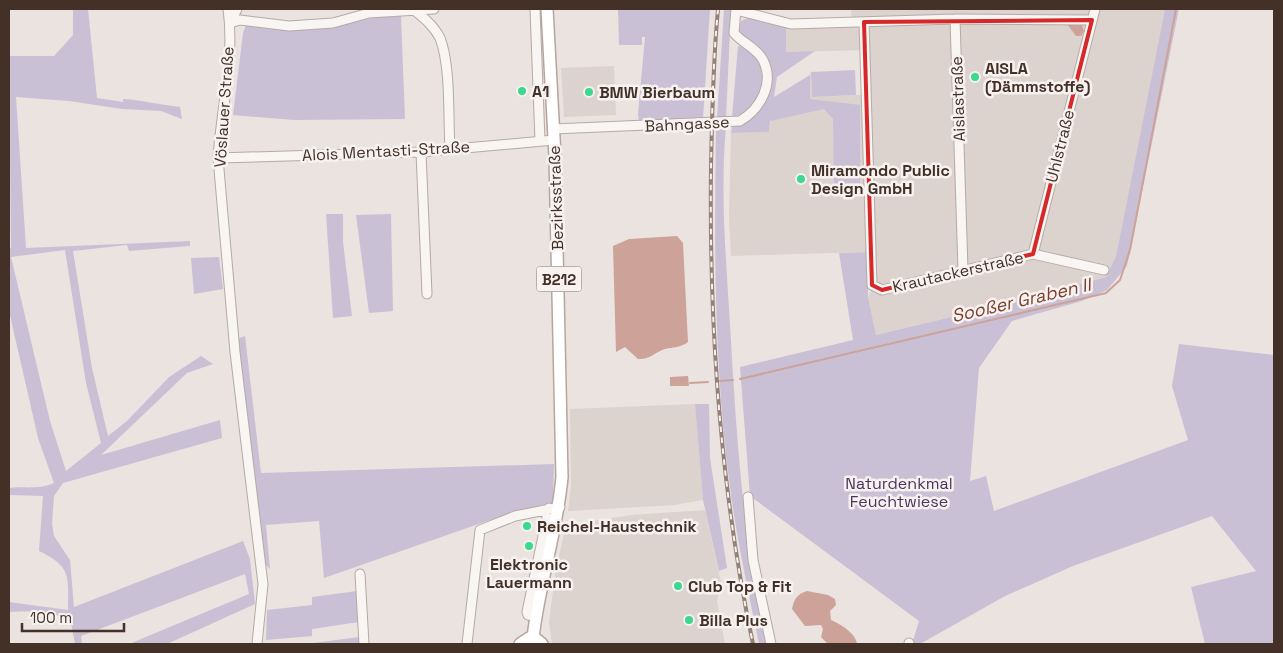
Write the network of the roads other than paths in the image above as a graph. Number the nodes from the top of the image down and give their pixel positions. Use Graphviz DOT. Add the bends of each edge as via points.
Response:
graph roads {
  1 [pos="228,9"];
  2 [pos="237,9"];
  3 [pos="434,9"];
  4 [pos="535,9"];
  5 [pos="547,9"];
  6 [pos="736,9"];
  7 [pos="1095,9"];
  8 [pos="414,10"];
  9 [pos="955,19"];
  10 [pos="1092,20"];
  11 [pos="864,22"];
  12 [pos="230,23"];
  13 [pos="554,134"];
  14 [pos="540,141"];
  15 [pos="450,149"];
  16 [pos="421,152"];
  17 [pos="218,158"];
  18 [pos="1033,254"];
  19 [pos="964,270"];
  20 [pos="1104,270"];
  21 [pos="427,294"];
  22 [pos="748,497"];
  23 [pos="554,507"];
  24 [pos="360,574"];
  25 [pos="537,641"];
  26 [pos="257,644"];
  27 [pos="364,644"];
  28 [pos="468,644"];
  29 [pos="520,644"];
  30 [pos="771,644"];
  1 -- 12 [label="street, Vöslauer Straße"];
  2 -- 12 [label="street, Vöslauer Straße"];
  3 -- 8 [label="street"];
  4 -- 14 [label="street"];
  5 -- 13 [label="main road, Bezirksstraße / B212"];
  6 -- 11 [label="street" via="791,24"];
  6 -- 13 [label="street, Bahngasse" via="734,33 754,49 763,60 766,72 763,97 750,114 740,120"];
  7 -- 10 [label="street, Uhlstraße"];
  8 -- 12 [label="street" via="369,13 316,25 289,26 240,20"];
  8 -- 15 [label="street" via="430,23 439,37 445,57"];
  9 -- 10 [label="street"];
  9 -- 11 [label="street"];
  9 -- 19 [label="street, Aislastraße"];
  10 -- 18 [label="street, Uhlstraße"];
  11 -- 19 [label="street, Krautackerstraße" via="872,285 882,290"];
  12 -- 17 [label="street, Vöslauer Straße" via="229,63"];
  13 -- 14 [label="street, Alois Mentasti-Straße"];
  13 -- 23 [label="main road, Bezirksstraße / B212" via="562,420"];
  14 -- 15 [label="street, Alois Mentasti-Straße"];
  15 -- 16 [label="street, Alois Mentasti-Straße"];
  16 -- 17 [label="street, Alois Mentasti-Straße"];
  16 -- 21 [label="street"];
  17 -- 26 [label="street, Vöslauer Straße" via="225,251 263,584"];
  18 -- 19 [label="street, Krautackerstraße"];
  18 -- 20 [label="street, Krautackerstraße"];
  22 -- 30 [label="street" via="753,560"];
  23 -- 25 [label="main road, B212" via="536,616"];
  23 -- 28 [label="street" via="515,516 480,530"];
  24 -- 27 [label="street"];
  25 -- 29 [label="main road, B212" via="525,639"];
}
